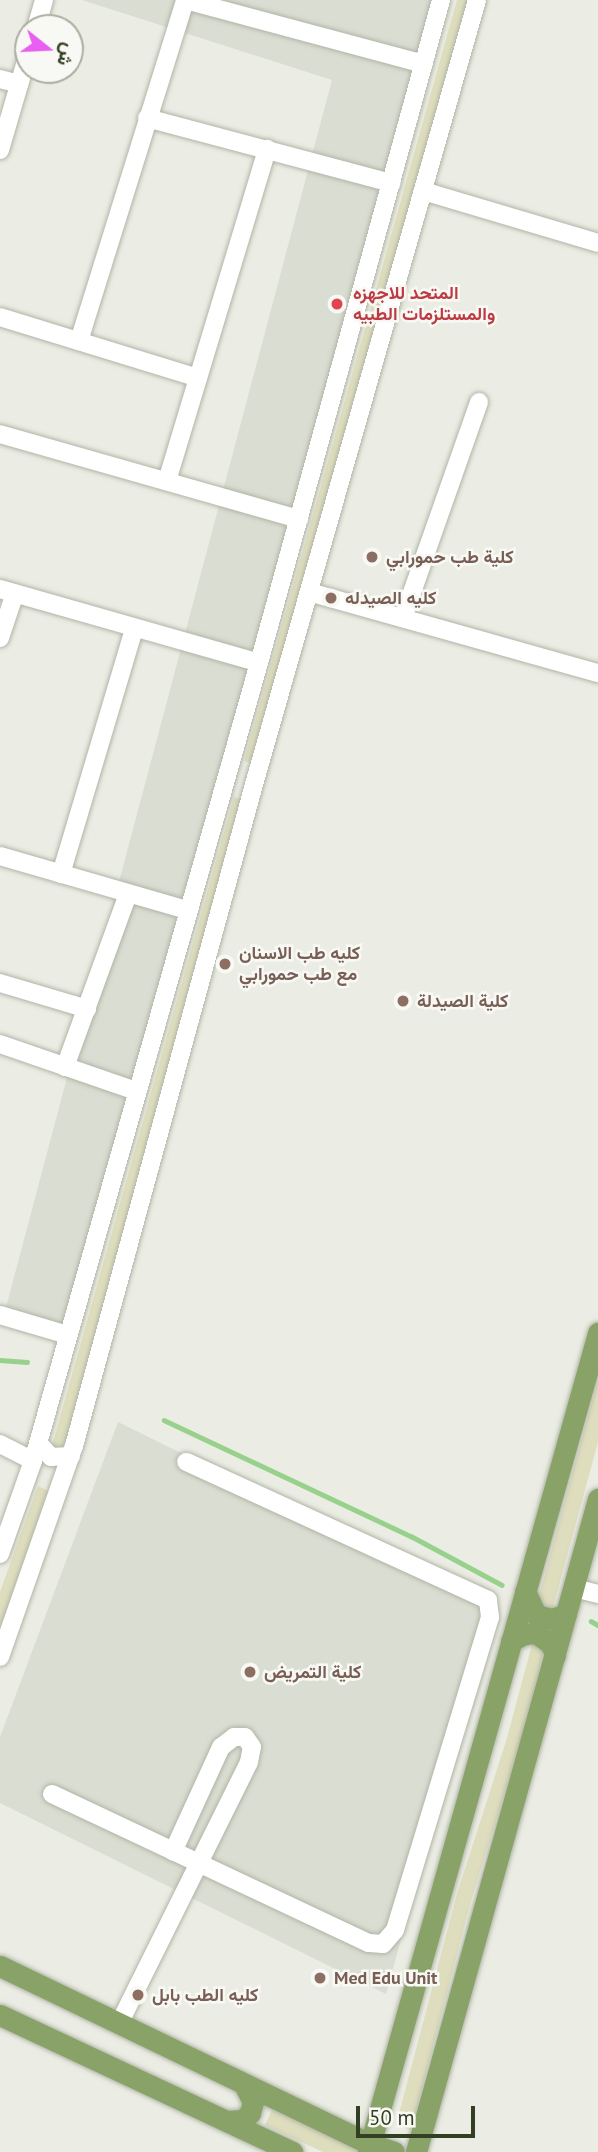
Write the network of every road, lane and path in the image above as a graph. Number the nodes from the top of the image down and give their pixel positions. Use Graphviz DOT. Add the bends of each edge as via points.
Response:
graph roads {
  1 [pos="185,0"];
  2 [pos="441,0"];
  3 [pos="477,0"];
  4 [pos="424,64"];
  5 [pos="19,84"];
  6 [pos="147,118"];
  7 [pos="267,149"];
  8 [pos="0,150"];
  9 [pos="391,183"];
  10 [pos="423,191"];
  11 [pos="598,243"];
  12 [pos="0,317"];
  13 [pos="79,341"];
  14 [pos="198,378"];
  15 [pos="479,402"];
  16 [pos="0,434"];
  17 [pos="167,481"];
  18 [pos="299,519"];
  19 [pos="7,591"];
  20 [pos="309,592"];
  21 [pos="403,618"];
  22 [pos="134,629"];
  23 [pos="0,638"];
  24 [pos="259,663"];
  25 [pos="598,673"];
  26 [pos="231,757"];
  27 [pos="258,768"];
  28 [pos="222,790"];
  29 [pos="250,800"];
  30 [pos="0,856"];
  31 [pos="61,874"];
  32 [pos="128,894"];
  33 [pos="187,910"];
  34 [pos="0,983"];
  35 [pos="87,1009"];
  36 [pos="0,1044"];
  37 [pos="65,1068"];
  38 [pos="136,1091"];
  39 [pos="0,1315"];
  40 [pos="598,1333"];
  41 [pos="68,1335"];
  42 [pos="0,1444"];
  43 [pos="36,1452"];
  44 [pos="71,1456"];
  45 [pos="186,1462"];
  46 [pos="26,1482"];
  47 [pos="60,1490"];
  48 [pos="598,1499"];
  49 [pos="0,1554"];
  50 [pos="573,1588"];
  51 [pos="525,1591"];
  52 [pos="598,1594"];
  53 [pos="566,1614"];
  54 [pos="511,1641"];
  55 [pos="555,1655"];
  56 [pos="0,1657"];
  57 [pos="52,1794"];
  58 [pos="173,1852"];
  59 [pos="200,1865"];
  60 [pos="0,1966"];
  61 [pos="0,2015"];
  62 [pos="119,2024"];
  63 [pos="244,2084"];
  64 [pos="226,2121"];
  65 [pos="369,2148"];
  66 [pos="292,2152"];
  67 [pos="394,2152"];
  68 [pos="416,2152"];
  1 -- 4 [label="street"];
  1 -- 6 [label="street"];
  2 -- 4 [label="street"];
  3 -- 10 [label="street"];
  4 -- 9 [label="street"];
  5 -- 8 [label="street"];
  6 -- 7 [label="street"];
  6 -- 13 [label="street"];
  7 -- 9 [label="street"];
  7 -- 14 [label="street"];
  9 -- 18 [label="street"];
  10 -- 11 [label="street"];
  10 -- 20 [label="street"];
  12 -- 13 [label="street"];
  13 -- 14 [label="street"];
  14 -- 17 [label="street"];
  15 -- 21 [label="street"];
  16 -- 17 [label="street"];
  17 -- 18 [label="street"];
  18 -- 24 [label="street"];
  19 -- 22 [label="street"];
  19 -- 23 [label="street"];
  20 -- 21 [label="street"];
  20 -- 27 [label="street"];
  21 -- 25 [label="street"];
  22 -- 24 [label="street"];
  22 -- 31 [label="street"];
  24 -- 26 [label="street"];
  26 -- 27 [label="street" via="242,768"];
  26 -- 28 [label="street"];
  27 -- 29 [label="street"];
  28 -- 29 [label="street" via="239,790"];
  28 -- 33 [label="street"];
  29 -- 44 [label="street"];
  30 -- 31 [label="street"];
  31 -- 32 [label="street"];
  32 -- 33 [label="street"];
  32 -- 35 [label="street"];
  33 -- 38 [label="street"];
  34 -- 35 [label="street"];
  35 -- 37 [label="street"];
  36 -- 37 [label="street"];
  37 -- 38 [label="street"];
  38 -- 41 [label="street"];
  39 -- 41 [label="street"];
  40 -- 51 [label="main road"];
  41 -- 43 [label="street"];
  42 -- 43 [label="street"];
  43 -- 44 [label="street"];
  43 -- 46 [label="street"];
  44 -- 47 [label="street"];
  45 -- 59 [label="street" via="488,1600 490,1618 394,1930 383,1944 369,1943"];
  46 -- 47 [label="street" via="47,1479"];
  46 -- 49 [label="street"];
  47 -- 56 [label="street"];
  48 -- 50 [label="main road"];
  50 -- 52 [label="street"];
  50 -- 53 [label="main road"];
  51 -- 53 [label="main road" via="540,1618"];
  51 -- 54 [label="main road"];
  53 -- 55 [label="main road"];
  54 -- 55 [label="main road" via="536,1633 551,1644"];
  54 -- 65 [label="main road"];
  55 -- 68 [label="main road"];
  57 -- 58 [label="street"];
  58 -- 59 [label="street"];
  58 -- 59 [label="street" via="221,1748 234,1737 245,1737 253,1747 249,1762"];
  59 -- 62 [label="street"];
  60 -- 62 [label="main road"];
  61 -- 64 [label="main road"];
  62 -- 63 [label="main road"];
  63 -- 64 [label="main road" via="253,2102 250,2113 243,2120"];
  63 -- 65 [label="main road"];
  64 -- 66 [label="main road"];
  65 -- 67 [label="main road"];
}
